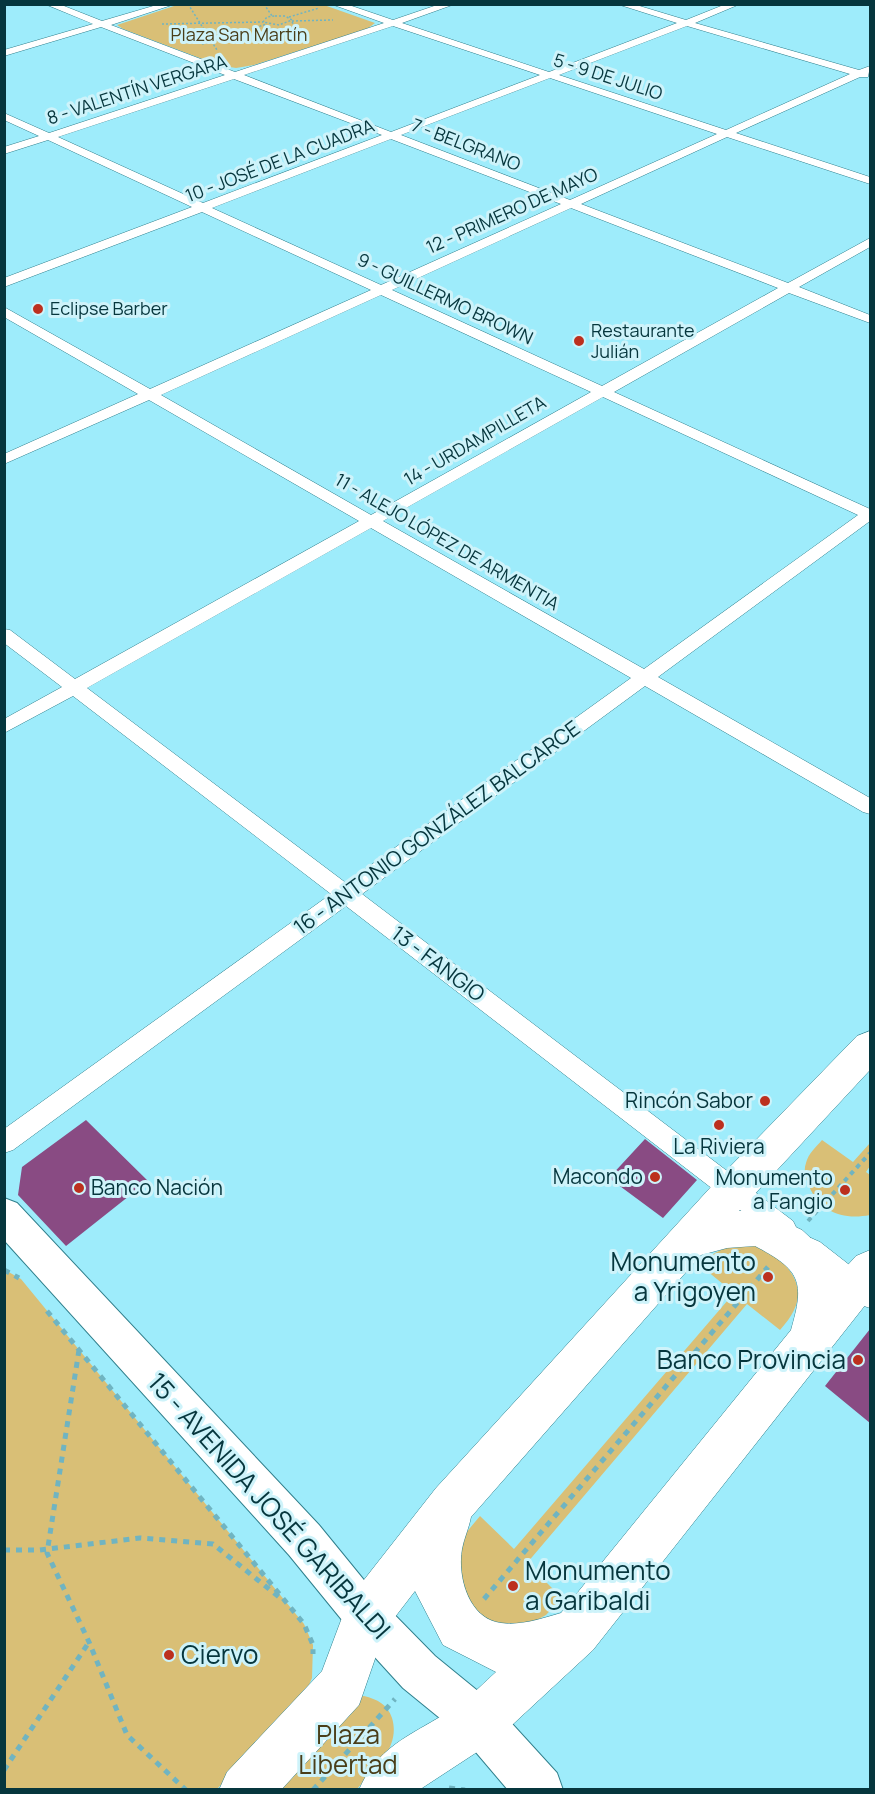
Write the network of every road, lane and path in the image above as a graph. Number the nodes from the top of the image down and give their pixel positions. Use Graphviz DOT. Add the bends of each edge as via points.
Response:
graph roads {
  1 [pos="49,4"];
  2 [pos="171,4"];
  3 [pos="188,4"];
  4 [pos="264,4"];
  5 [pos="317,4"];
  6 [pos="335,4"];
  7 [pos="450,4"];
  8 [pos="621,4"];
  9 [pos="736,4"];
  10 [pos="272,16"];
  11 [pos="289,17"];
  12 [pos="338,20"];
  13 [pos="292,21"];
  14 [pos="263,22"];
  15 [pos="200,23"];
  16 [pos="686,23"];
  17 [pos="157,24"];
  18 [pos="267,24"];
  19 [pos="393,24"];
  20 [pos="101,25"];
  21 [pos="211,41"];
  22 [pos="307,45"];
  23 [pos="194,47"];
  24 [pos="4,53"];
  25 [pos="221,57"];
  26 [pos="867,73"];
  27 [pos="550,75"];
  28 [pos="234,76"];
  29 [pos="4,116"];
  30 [pos="727,134"];
  31 [pos="392,136"];
  32 [pos="49,137"];
  33 [pos="4,151"];
  34 [pos="870,181"];
  35 [pos="571,204"];
  36 [pos="203,208"];
  37 [pos="870,242"];
  38 [pos="4,283"];
  39 [pos="788,288"];
  40 [pos="381,290"];
  41 [pos="4,311"];
  42 [pos="870,319"];
  43 [pos="602,391"];
  44 [pos="149,394"];
  45 [pos="4,460"];
  46 [pos="870,514"];
  47 [pos="372,522"];
  48 [pos="4,634"];
  49 [pos="645,677"];
  50 [pos="75,687"];
  51 [pos="4,727"];
  52 [pos="870,807"];
  53 [pos="346,894"];
  54 [pos="870,1046"];
  55 [pos="4,1143"];
  56 [pos="870,1153"];
  57 [pos="734,1189"];
  58 [pos="4,1214"];
  59 [pos="688,1240"];
  60 [pos="791,1240"];
  61 [pos="4,1270"];
  62 [pos="21,1279"];
  63 [pos="866,1283"];
  64 [pos="43,1306"];
  65 [pos="810,1340"];
  66 [pos="79,1350"];
  67 [pos="453,1504"];
  68 [pos="4,1550"];
  69 [pos="47,1550"];
  70 [pos="287,1603"];
  71 [pos="366,1616"];
  72 [pos="460,1628"];
  73 [pos="576,1633"];
  74 [pos="89,1642"];
  75 [pos="312,1667"];
  76 [pos="419,1672"];
  77 [pos="479,1721"];
  78 [pos="4,1770"];
  79 [pos="186,1790"];
  80 [pos="245,1790"];
  81 [pos="314,1790"];
  82 [pos="386,1790"];
  83 [pos="540,1790"];
  1 -- 20 [label="street, 7 - BELGRANO"];
  2 -- 20 [label="street"];
  3 -- 15 [label="path"];
  4 -- 10 [label="path"];
  5 -- 11 [label="path" via="323,6"];
  6 -- 19 [label="street, 5 - 9 DE JULIO"];
  7 -- 19 [label="street, 8 - VALENTÍN VERGARA"];
  8 -- 16 [label="street"];
  9 -- 16 [label="street, 10 - JOSÉ DE LA CUADRA"];
  10 -- 11 [label="path"];
  10 -- 14 [label="path"];
  11 -- 13 [label="path"];
  12 -- 13 [label="path"];
  13 -- 18 [label="path"];
  13 -- 22 [label="path"];
  14 -- 15 [label="path"];
  14 -- 18 [label="path"];
  15 -- 17 [label="path"];
  15 -- 21 [label="path"];
  16 -- 26 [label="street"];
  16 -- 27 [label="street, 10 - JOSÉ DE LA CUADRA"];
  18 -- 21 [label="path"];
  19 -- 27 [label="street, 5 - 9 DE JULIO"];
  19 -- 28 [label="street, 8 - VALENTÍN VERGARA"];
  20 -- 24 [label="street"];
  20 -- 28 [label="street, 7 - BELGRANO"];
  21 -- 23 [label="path"];
  21 -- 25 [label="path"];
  26 -- 30 [label="street, 12 - PRIMERO DE MAYO"];
  27 -- 30 [label="street, 5 - 9 DE JULIO"];
  27 -- 31 [label="street, 10 - JOSÉ DE LA CUADRA"];
  28 -- 31 [label="street, 7 - BELGRANO"];
  28 -- 32 [label="street, 8 - VALENTÍN VERGARA"];
  29 -- 32 [label="street, 9 - GUILLERMO BROWN"];
  30 -- 34 [label="street, 5 - 9 DE JULIO"];
  30 -- 35 [label="street, 12 - PRIMERO DE MAYO"];
  31 -- 35 [label="street, 7 - BELGRANO"];
  31 -- 36 [label="street, 10 - JOSÉ DE LA CUADRA"];
  32 -- 33 [label="street, 8 - VALENTÍN VERGARA"];
  32 -- 36 [label="street, 9 - GUILLERMO BROWN"];
  35 -- 39 [label="street, 7 - BELGRANO"];
  35 -- 40 [label="street, 12 - PRIMERO DE MAYO"];
  36 -- 38 [label="street, 10 - JOSÉ DE LA CUADRA"];
  36 -- 40 [label="street, 9 - GUILLERMO BROWN"];
  37 -- 39 [label="street, 14 - URDAMPILLETA"];
  39 -- 42 [label="street, 7 - BELGRANO"];
  39 -- 43 [label="street, 14 - URDAMPILLETA"];
  40 -- 43 [label="street, 9 - GUILLERMO BROWN"];
  40 -- 44 [label="street, 12 - PRIMERO DE MAYO"];
  41 -- 44 [label="street, 11 - ALEJO LÓPEZ DE ARMENTIA"];
  43 -- 46 [label="street, 9 - GUILLERMO BROWN"];
  43 -- 47 [label="street, 14 - URDAMPILLETA"];
  44 -- 45 [label="street, 12 - PRIMERO DE MAYO"];
  44 -- 47 [label="street, 11 - ALEJO LÓPEZ DE ARMENTIA"];
  46 -- 49 [label="street, 16 - ANTONIO GONZÁLEZ BALCARCE"];
  47 -- 49 [label="street, 11 - ALEJO LÓPEZ DE ARMENTIA"];
  47 -- 50 [label="street, 14 - URDAMPILLETA"];
  48 -- 50 [label="street, 13 - FANGIO"];
  49 -- 52 [label="street, 11 - ALEJO LÓPEZ DE ARMENTIA"];
  49 -- 53 [label="street, 16 - ANTONIO GONZÁLEZ BALCARCE"];
  50 -- 51 [label="street, 14 - URDAMPILLETA"];
  50 -- 53 [label="street, 13 - FANGIO"];
  53 -- 55 [label="street, 16 - ANTONIO GONZÁLEZ BALCARCE"];
  53 -- 57 [label="street, 13 - FANGIO"];
  54 -- 57 [label="main road"];
  56 -- 60 [label="path"];
  57 -- 59 [label="main road"];
  57 -- 60 [label="street, 13 - FANGIO"];
  58 -- 71 [label="street, 15 - AVENIDA JOSÉ GARIBALDI" via="304,1540"];
  59 -- 60 [label="main road" via="727,1230 759,1228"];
  59 -- 67 [label="main road"];
  60 -- 63 [label="street, 13 - FANGIO"];
  60 -- 65 [label="main road" via="815,1269 821,1300"];
  60 -- 72 [label="path"];
  61 -- 62 [label="path"];
  63 -- 65 [label="main road"];
  64 -- 66 [label="path"];
  65 -- 73 [label="main road"];
  66 -- 69 [label="path"];
  66 -- 70 [label="path"];
  67 -- 71 [label="main road"];
  67 -- 72 [label="main road" via="438,1550 438,1590"];
  68 -- 69 [label="path"];
  69 -- 70 [label="path" via="140,1538 213,1544"];
  69 -- 74 [label="path"];
  70 -- 75 [label="path" via="304,1624 313,1645"];
  71 -- 76 [label="street, 15 - AVENIDA JOSÉ GARIBALDI"];
  71 -- 80 [label="main road" via="340,1687"];
  72 -- 73 [label="main road" via="497,1648 535,1645"];
  73 -- 77 [label="main road"];
  74 -- 78 [label="path"];
  74 -- 79 [label="path" via="127,1735"];
  76 -- 77 [label="street, 15 - AVENIDA JOSÉ GARIBALDI"];
  76 -- 81 [label="path"];
  77 -- 82 [label="main road" via="403,1768"];
  77 -- 83 [label="street, 15 - AVENIDA JOSÉ GARIBALDI"];
}
